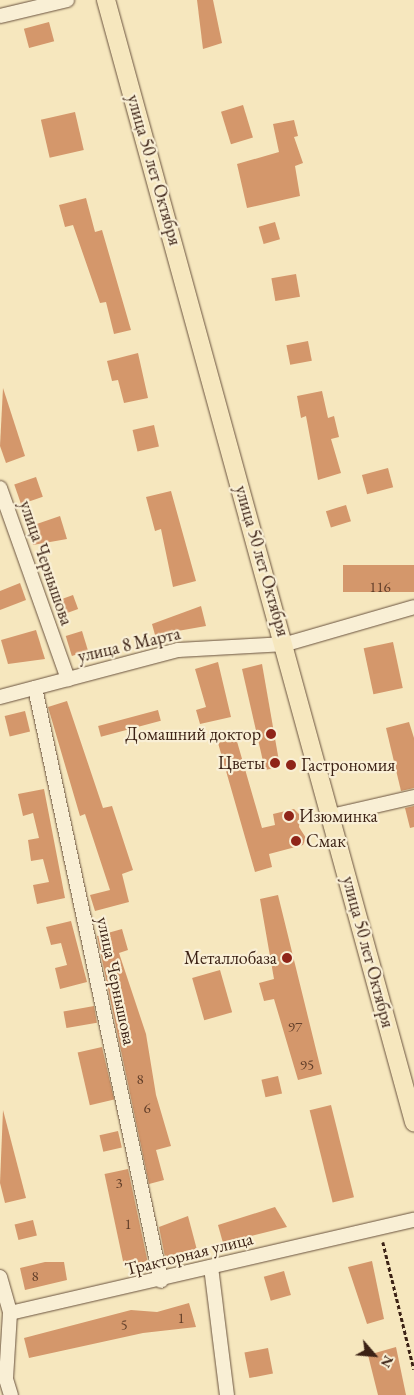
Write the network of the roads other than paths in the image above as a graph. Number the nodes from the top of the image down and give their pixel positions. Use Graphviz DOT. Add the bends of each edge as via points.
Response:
graph roads {
  1 [pos="67,0"];
  2 [pos="106,0"];
  3 [pos="0,16"];
  4 [pos="0,488"];
  5 [pos="414,607"];
  6 [pos="286,644"];
  7 [pos="68,679"];
  8 [pos="35,688"];
  9 [pos="0,697"];
  10 [pos="414,797"];
  11 [pos="331,816"];
  12 [pos="414,1122"];
  13 [pos="414,1220"];
  14 [pos="211,1267"];
  15 [pos="0,1277"];
  16 [pos="161,1281"];
  17 [pos="10,1313"];
  18 [pos="11,1395"];
  19 [pos="227,1395"];
  1 -- 3 [label="street"];
  2 -- 6 [label="main road, улица 50 лет Октября"];
  4 -- 7 [label="street, улица Чернышова"];
  5 -- 6 [label="street, улица 8 Марта"];
  6 -- 7 [label="street, улица 8 Марта" via="178,650"];
  6 -- 11 [label="main road, улица 50 лет Октября"];
  7 -- 8 [label="street, улица 8 Марта"];
  8 -- 9 [label="street, улица 8 Марта"];
  8 -- 16 [label="street, улица Чернышова"];
  10 -- 11 [label="street"];
  11 -- 12 [label="main road, улица 50 лет Октября"];
  13 -- 14 [label="street, Тракторная улица"];
  14 -- 16 [label="street, Тракторная улица"];
  14 -- 19 [label="street"];
  15 -- 17 [label="street"];
  16 -- 17 [label="street, Тракторная улица"];
  17 -- 18 [label="street" via="6,1379"];
}
